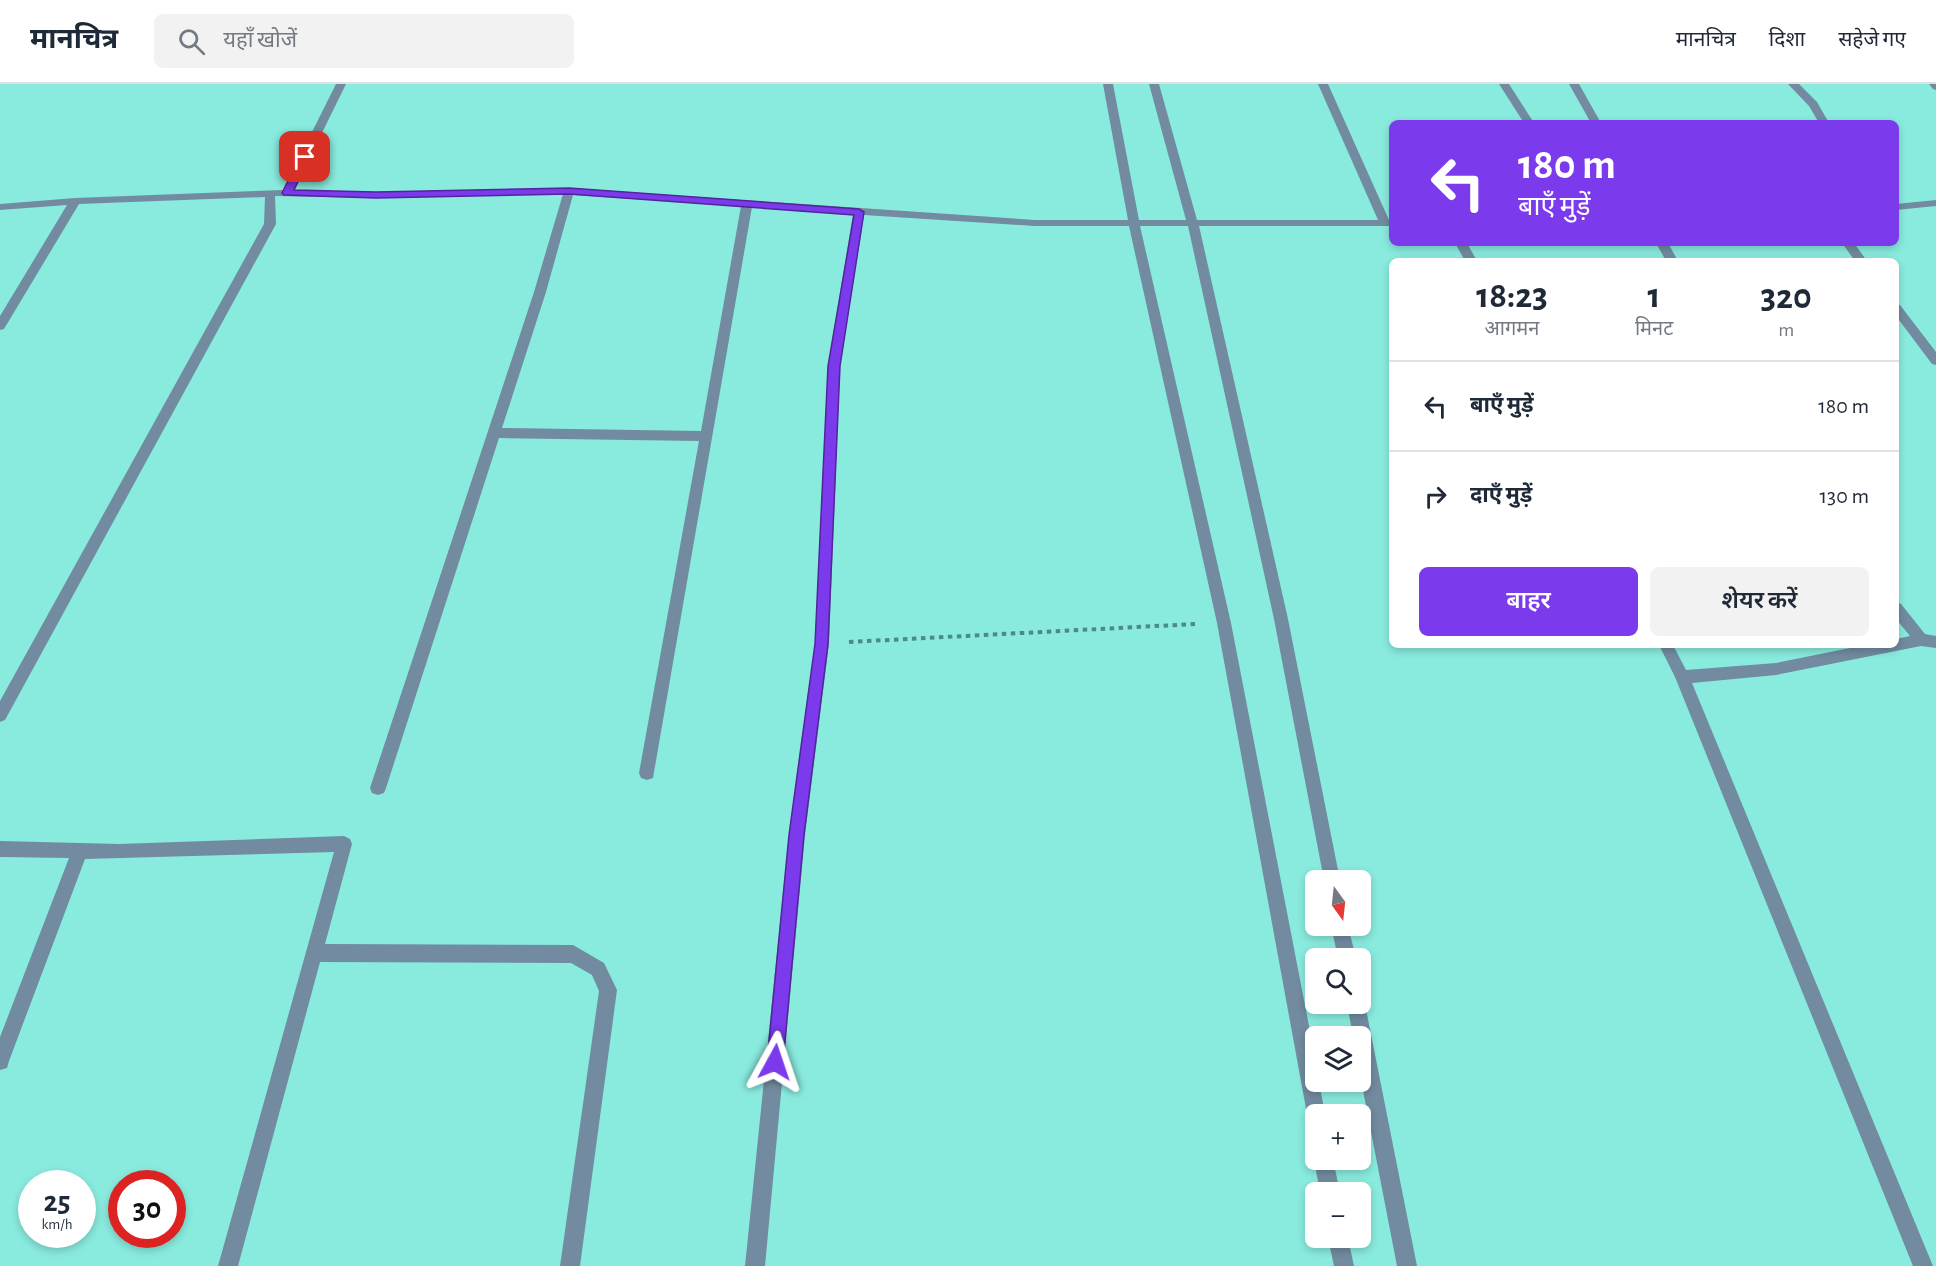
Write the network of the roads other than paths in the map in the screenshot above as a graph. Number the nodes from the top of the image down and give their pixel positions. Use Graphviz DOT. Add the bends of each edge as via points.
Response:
graph roads {
  1 [pos="341,84"];
  2 [pos="1108,84"];
  3 [pos="1154,84"];
  4 [pos="1323,84"];
  5 [pos="1504,84"];
  6 [pos="1574,84"];
  7 [pos="1793,84"];
  8 [pos="1526,120"];
  9 [pos="1594,120"];
  10 [pos="1822,120"];
  11 [pos="569,191"];
  12 [pos="270,193"];
  13 [pos="287,193"];
  14 [pos="75,201"];
  15 [pos="747,203"];
  16 [pos="1936,203"];
  17 [pos="0,207"];
  18 [pos="1899,207"];
  19 [pos="859,212"];
  20 [pos="1134,223"];
  21 [pos="1388,223"];
  22 [pos="1193,224"];
  23 [pos="1899,312"];
  24 [pos="0,326"];
  25 [pos="1936,362"];
  26 [pos="494,433"];
  27 [pos="706,436"];
  28 [pos="1899,611"];
  29 [pos="1929,641"];
  30 [pos="1899,646"];
  31 [pos="1668,648"];
  32 [pos="1891,648"];
  33 [pos="1682,677"];
  34 [pos="0,715"];
  35 [pos="647,773"];
  36 [pos="378,788"];
  37 [pos="0,849"];
  38 [pos="80,851"];
  39 [pos="1330,870"];
  40 [pos="314,953"];
  41 [pos="1358,1014"];
  42 [pos="0,1061"];
  43 [pos="1314,1104"];
  44 [pos="1340,1248"];
  45 [pos="228,1266"];
  46 [pos="570,1266"];
  47 [pos="755,1266"];
  48 [pos="1344,1266"];
  49 [pos="1407,1266"];
  50 [pos="1923,1266"];
  1 -- 13 [label="street"];
  2 -- 20 [label="street"];
  3 -- 22 [label="street"];
  4 -- 21 [label="street"];
  5 -- 8 [label="street"];
  6 -- 9 [label="street"];
  7 -- 10 [label="street"];
  11 -- 13 [label="street"];
  11 -- 15 [label="street"];
  11 -- 26 [label="street"];
  12 -- 13 [label="street"];
  12 -- 14 [label="street"];
  12 -- 34 [label="street" via="270,224"];
  14 -- 17 [label="street"];
  14 -- 24 [label="street"];
  15 -- 19 [label="street"];
  15 -- 27 [label="street"];
  16 -- 18 [label="street"];
  19 -- 20 [label="street" via="1035,223"];
  19 -- 47 [label="street" via="834,366 822,644 797,835"];
  20 -- 22 [label="street"];
  20 -- 43 [label="street" via="1224,623"];
  21 -- 22 [label="street"];
  22 -- 39 [label="street" via="1281,619"];
  23 -- 25 [label="street"];
  26 -- 27 [label="street"];
  26 -- 36 [label="street"];
  27 -- 35 [label="street"];
  28 -- 29 [label="street"];
  29 -- 30 [label="street"];
  31 -- 33 [label="street"];
  32 -- 33 [label="street" via="1776,669"];
  33 -- 50 [label="street"];
  37 -- 38 [label="street"];
  38 -- 40 [label="street" via="344,844"];
  38 -- 42 [label="street"];
  40 -- 45 [label="street"];
  40 -- 46 [label="street" via="573,954 598,969 608,990"];
  41 -- 49 [label="street"];
  44 -- 48 [label="street"];
}
